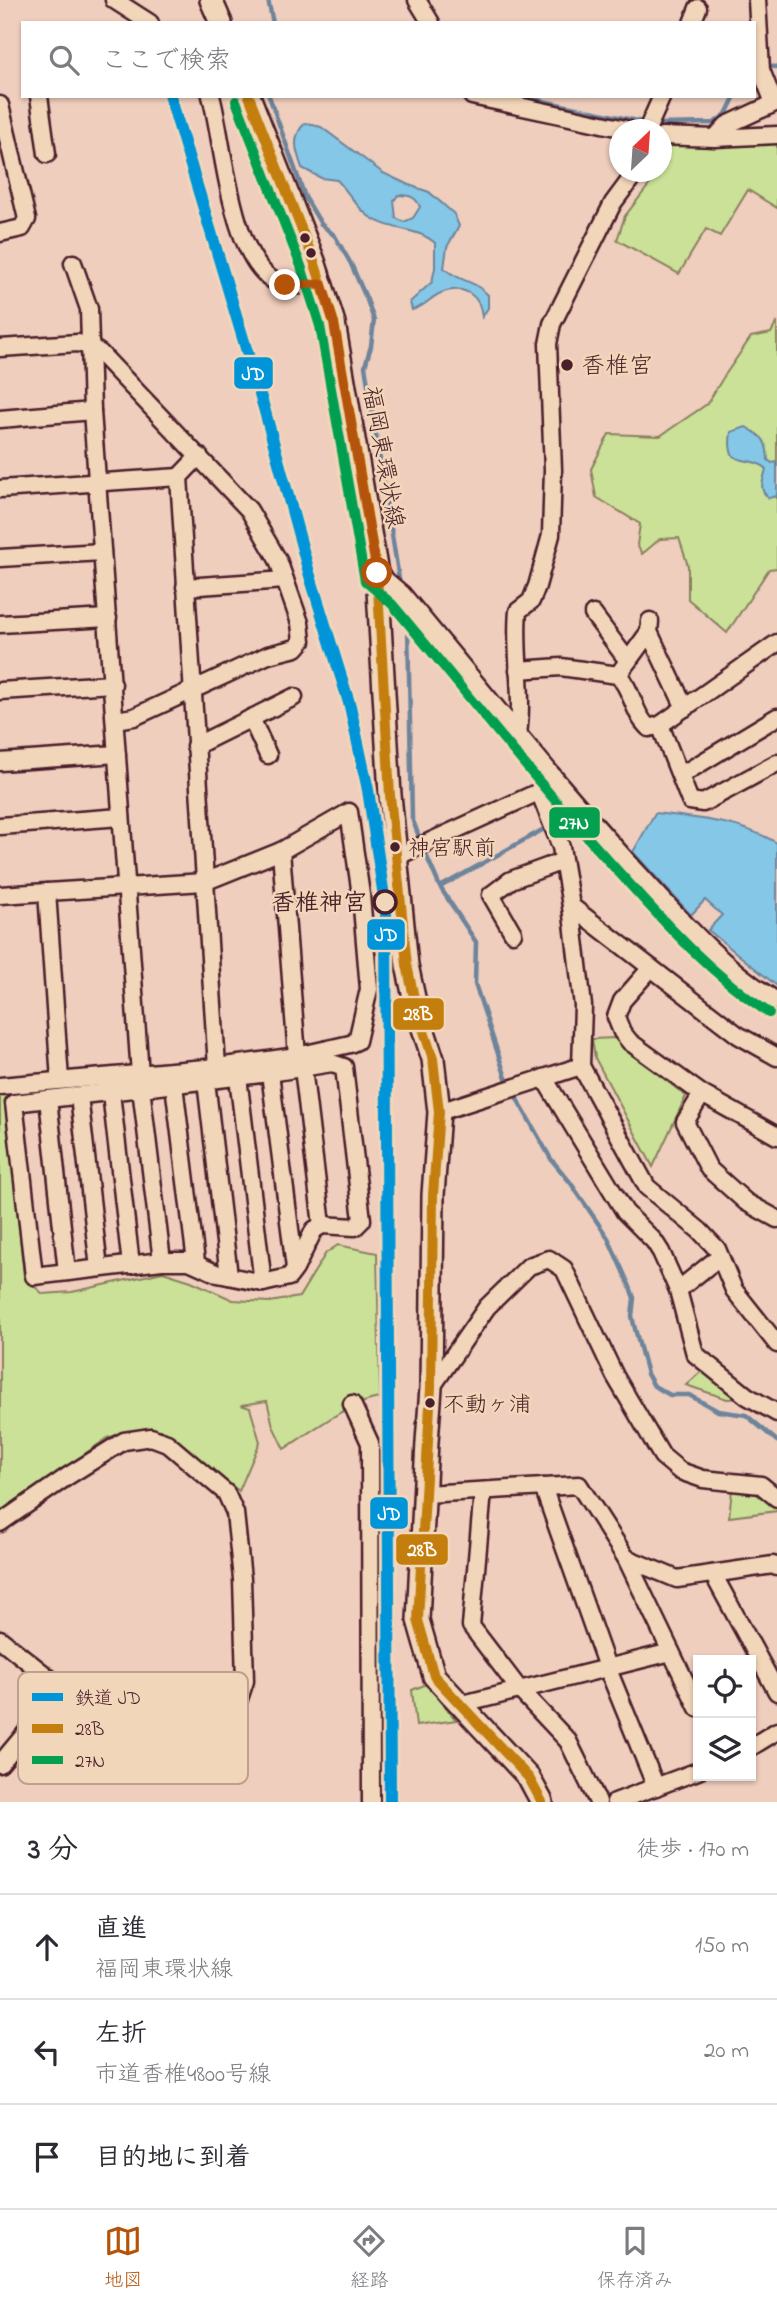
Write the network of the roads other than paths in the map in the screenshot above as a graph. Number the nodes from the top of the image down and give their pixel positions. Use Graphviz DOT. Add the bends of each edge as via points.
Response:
graph roads {
  1 [pos="211,0"];
  2 [pos="417,0"];
  3 [pos="757,0"];
  4 [pos="116,1"];
  5 [pos="146,21"];
  6 [pos="220,21"];
  7 [pos="430,21"];
  8 [pos="39,98"];
  9 [pos="211,98"];
  10 [pos="250,98"];
  11 [pos="481,98"];
  12 [pos="661,98"];
  13 [pos="776,102"];
  14 [pos="0,105"];
  15 [pos="652,119"];
  16 [pos="609,125"];
  17 [pos="777,135"];
  18 [pos="672,136"];
  19 [pos="715,138"];
  20 [pos="47,154"];
  21 [pos="629,182"];
  22 [pos="0,233"];
  23 [pos="74,263"];
  24 [pos="322,284"];
  25 [pos="89,346"];
  26 [pos="0,348"];
  27 [pos="92,411"];
  28 [pos="0,419"];
  29 [pos="199,456"];
  30 [pos="179,477"];
  31 [pos="98,483"];
  32 [pos="0,489"];
  33 [pos="102,552"];
  34 [pos="0,558"];
  35 [pos="377,573"];
  36 [pos="285,580"];
  37 [pos="185,587"];
  38 [pos="593,614"];
  39 [pos="108,618"];
  40 [pos="0,624"];
  41 [pos="777,643"];
  42 [pos="628,661"];
  43 [pos="518,670"];
  44 [pos="618,675"];
  45 [pos="113,684"];
  46 [pos="0,691"];
  47 [pos="191,691"];
  48 [pos="294,697"];
  49 [pos="685,708"];
  50 [pos="777,717"];
  51 [pos="251,718"];
  52 [pos="116,720"];
  53 [pos="660,725"];
  54 [pos="518,734"];
  55 [pos="195,746"];
  56 [pos="117,754"];
  57 [pos="268,755"];
  58 [pos="0,762"];
  59 [pos="777,763"];
  60 [pos="681,775"];
  61 [pos="558,783"];
  62 [pos="539,792"];
  63 [pos="121,817"];
  64 [pos="0,826"];
  65 [pos="281,851"];
  66 [pos="396,857"];
  67 [pos="564,861"];
  68 [pos="204,882"];
  69 [pos="128,888"];
  70 [pos="47,892"];
  71 [pos="0,895"];
  72 [pos="571,906"];
  73 [pos="513,933"];
  74 [pos="652,968"];
  75 [pos="777,1001"];
  76 [pos="777,1057"];
  77 [pos="300,1062"];
  78 [pos="581,1066"];
  79 [pos="217,1067"];
  80 [pos="270,1073"];
  81 [pos="238,1077"];
  82 [pos="544,1078"];
  83 [pos="60,1080"];
  84 [pos="141,1081"];
  85 [pos="206,1081"];
  86 [pos="174,1085"];
  87 [pos="7,1086"];
  88 [pos="111,1093"];
  89 [pos="702,1094"];
  90 [pos="79,1096"];
  91 [pos="48,1099"];
  92 [pos="26,1101"];
  93 [pos="439,1112"];
  94 [pos="777,1136"];
  95 [pos="777,1219"];
  96 [pos="321,1225"];
  97 [pos="721,1259"];
  98 [pos="162,1261"];
  99 [pos="196,1262"];
  100 [pos="131,1265"];
  101 [pos="99,1268"];
  102 [pos="295,1269"];
  103 [pos="67,1272"];
  104 [pos="229,1276"];
  105 [pos="263,1283"];
  106 [pos="678,1290"];
  107 [pos="777,1344"];
  108 [pos="431,1388"];
  109 [pos="352,1404"];
  110 [pos="777,1413"];
  111 [pos="543,1487"];
  112 [pos="483,1492"];
  113 [pos="425,1494"];
  114 [pos="777,1498"];
  115 [pos="0,1523"];
  116 [pos="626,1558"];
  117 [pos="777,1567"];
  118 [pos="713,1574"];
  119 [pos="0,1639"];
  120 [pos="671,1652"];
  121 [pos="607,1667"];
  122 [pos="41,1672"];
  123 [pos="245,1672"];
  124 [pos="519,1689"];
  125 [pos="777,1692"];
  126 [pos="693,1698"];
  127 [pos="459,1705"];
  128 [pos="777,1731"];
  129 [pos="18,1742"];
  130 [pos="756,1743"];
  131 [pos="0,1764"];
  132 [pos="693,1774"];
  133 [pos="656,1787"];
  134 [pos="371,1802"];
  135 [pos="542,1802"];
  136 [pos="598,1802"];
  137 [pos="615,1802"];
  1 -- 6 [label="main road"];
  2 -- 7 [label="street"];
  3 -- 13 [label="street" via="761,70"];
  4 -- 5 [label="street"];
  8 -- 20 [label="street"];
  9 -- 24 [label="street" via="245,246 256,266 285,285"];
  10 -- 24 [label="main road, 福岡東環状線"];
  11 -- 16 [label="street"];
  12 -- 15 [label="street"];
  13 -- 19 [label="street" via="727,125"];
  14 -- 22 [label="street" via="27,219 22,228"];
  17 -- 19 [label="street"];
  18 -- 19 [label="street"];
  21 -- 43 [label="street" via="613,203 552,324 548,344 551,535 531,601 518,611"];
  23 -- 25 [label="street" via="89,309"];
  24 -- 35 [label="main road, 福岡東環状線" via="334,323"];
  25 -- 26 [label="street"];
  25 -- 27 [label="street"];
  25 -- 29 [label="street" via="108,360"];
  27 -- 28 [label="street"];
  27 -- 31 [label="street"];
  29 -- 30 [label="street"];
  29 -- 36 [label="street" via="249,510"];
  30 -- 31 [label="street"];
  30 -- 37 [label="street"];
  31 -- 32 [label="street"];
  31 -- 33 [label="street"];
  33 -- 34 [label="street"];
  33 -- 39 [label="street"];
  35 -- 54 [label="street" via="402,594"];
  35 -- 66 [label="main road, 福岡東環状線"];
  36 -- 37 [label="street"];
  36 -- 47 [label="street" via="302,641 296,648 268,655"];
  37 -- 47 [label="street"];
  38 -- 42 [label="street"];
  39 -- 40 [label="street"];
  39 -- 45 [label="street"];
  41 -- 49 [label="street"];
  42 -- 44 [label="street"];
  42 -- 49 [label="street" via="649,627"];
  43 -- 44 [label="street" via="561,667"];
  43 -- 54 [label="street"];
  44 -- 53 [label="street" via="641,720 649,727"];
  45 -- 46 [label="street"];
  45 -- 52 [label="street"];
  47 -- 52 [label="street" via="134,717"];
  47 -- 55 [label="street"];
  48 -- 51 [label="street"];
  49 -- 53 [label="street"];
  50 -- 60 [label="street"];
  51 -- 55 [label="street"];
  51 -- 57 [label="street"];
  52 -- 56 [label="street"];
  53 -- 60 [label="street"];
  54 -- 61 [label="street"];
  55 -- 68 [label="street"];
  56 -- 58 [label="street"];
  56 -- 63 [label="street"];
  59 -- 60 [label="street" via="702,803 691,801"];
  61 -- 62 [label="street"];
  61 -- 75 [label="street" via="699,939"];
  62 -- 66 [label="street"];
  62 -- 67 [label="street"];
  63 -- 64 [label="street"];
  63 -- 69 [label="street"];
  65 -- 68 [label="street"];
  65 -- 77 [label="street"];
  65 -- 77 [label="street" via="349,812 369,989 357,1041"];
  66 -- 93 [label="main road, 福岡東環状線" via="407,965 433,1059"];
  67 -- 72 [label="street"];
  67 -- 73 [label="street" via="511,880 491,895"];
  68 -- 69 [label="street"];
  68 -- 79 [label="street"];
  69 -- 70 [label="street"];
  69 -- 84 [label="street"];
  70 -- 71 [label="street"];
  70 -- 83 [label="street"];
  72 -- 74 [label="street"];
  72 -- 78 [label="street" via="583,1006"];
  74 -- 76 [label="street" via="738,1035"];
  74 -- 89 [label="street" via="622,1001 616,1017 630,1042"];
  77 -- 79 [label="street"];
  77 -- 80 [label="street"];
  77 -- 96 [label="street"];
  77 -- 96 [label="street" via="344,1067 362,1220 355,1227"];
  78 -- 82 [label="street"];
  78 -- 97 [label="street" via="648,1187 700,1231 718,1249"];
  79 -- 84 [label="street"];
  80 -- 81 [label="street"];
  80 -- 102 [label="street"];
  81 -- 85 [label="street"];
  81 -- 105 [label="street"];
  82 -- 93 [label="street"];
  82 -- 106 [label="street" via="625,1212 661,1252"];
  83 -- 84 [label="street"];
  83 -- 87 [label="street"];
  84 -- 86 [label="street"];
  84 -- 88 [label="street"];
  84 -- 98 [label="street"];
  85 -- 86 [label="street"];
  85 -- 104 [label="street"];
  86 -- 99 [label="street"];
  87 -- 92 [label="street"];
  88 -- 90 [label="street"];
  88 -- 100 [label="street"];
  89 -- 94 [label="street"];
  89 -- 95 [label="street" via="685,1122 709,1169 746,1202"];
  90 -- 91 [label="street"];
  90 -- 101 [label="street"];
  91 -- 92 [label="street"];
  91 -- 103 [label="street"];
  92 -- 103 [label="street" via="14,1103 34,1276"];
  93 -- 108 [label="main road, 福岡東環状線" via="433,1195"];
  96 -- 102 [label="street"];
  97 -- 106 [label="street"];
  97 -- 107 [label="street" via="734,1290"];
  98 -- 99 [label="street"];
  98 -- 100 [label="street"];
  99 -- 104 [label="street"];
  100 -- 101 [label="street"];
  101 -- 103 [label="street"];
  102 -- 105 [label="street" via="289,1277"];
  104 -- 105 [label="street"];
  106 -- 110 [label="street" via="695,1354 747,1396"];
  108 -- 113 [label="main road, 福岡東環状線"];
  108 -- 114 [label="street" via="487,1307 529,1266 549,1259 564,1269 615,1376 662,1456 680,1471 703,1479 761,1485"];
  109 -- 134 [label="street" via="370,1443"];
  111 -- 112 [label="street"];
  111 -- 116 [label="street" via="579,1485"];
  111 -- 121 [label="street"];
  112 -- 113 [label="street"];
  112 -- 124 [label="street" via="471,1626"];
  113 -- 127 [label="main road, 福岡東環状線" via="418,1620 434,1676"];
  115 -- 123 [label="street" via="124,1441 151,1437 167,1443 232,1502"];
  116 -- 118 [label="street" via="677,1578"];
  116 -- 120 [label="street"];
  117 -- 118 [label="street"];
  118 -- 125 [label="street"];
  119 -- 122 [label="street"];
  120 -- 121 [label="street"];
  120 -- 126 [label="street"];
  121 -- 124 [label="street"];
  121 -- 133 [label="street"];
  124 -- 127 [label="street"];
  124 -- 136 [label="street" via="568,1741"];
  127 -- 135 [label="main road, 福岡東環状線" via="500,1744"];
  128 -- 130 [label="street"];
  129 -- 131 [label="street"];
  132 -- 133 [label="street"];
  133 -- 137 [label="street"];
}
